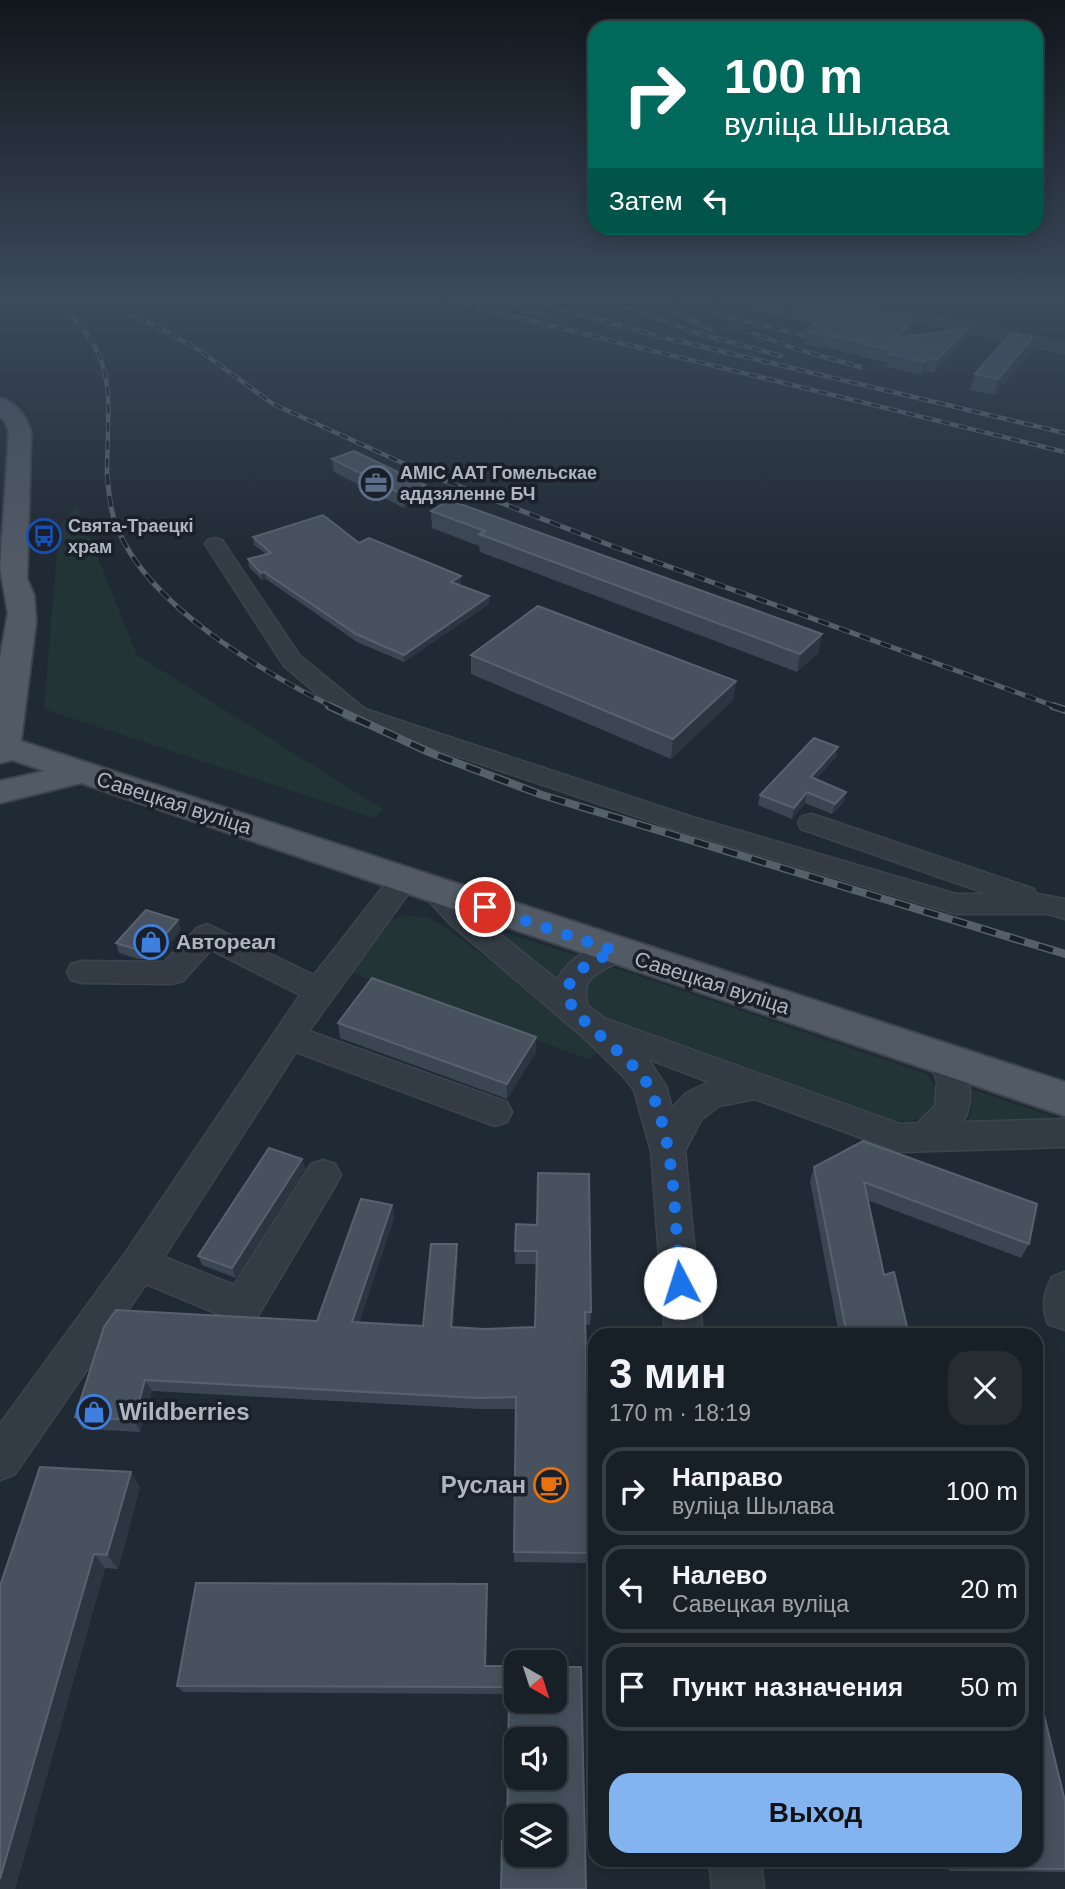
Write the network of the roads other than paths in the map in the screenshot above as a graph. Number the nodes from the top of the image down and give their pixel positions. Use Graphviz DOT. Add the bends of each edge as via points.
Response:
graph roads {
  1 [pos="0,405"];
  2 [pos="10,489"];
  3 [pos="215,544"];
  4 [pos="6,585"];
  5 [pos="8,644"];
  6 [pos="1,748"];
  7 [pos="82,772"];
  8 [pos="0,792"];
  9 [pos="811,823"];
  10 [pos="419,885"];
  11 [pos="1057,907"];
  12 [pos="615,951"];
  13 [pos="82,972"];
  14 [pos="319,991"];
  15 [pos="583,1018"];
  16 [pos="290,1037"];
  17 [pos="946,1060"];
  18 [pos="758,1086"];
  19 [pos="1065,1099"];
  20 [pos="495,1112"];
  21 [pos="1065,1133"];
  22 [pos="925,1137"];
  23 [pos="668,1151"];
  24 [pos="323,1175"];
  25 [pos="139,1264"];
  26 [pos="1065,1289"];
  27 [pos="1065,1312"];
  28 [pos="683,1328"];
  29 [pos="0,1459"];
  30 [pos="736,1867"];
  31 [pos="738,1889"];
  1 -- 2 [label="main road" via="19,425"];
  2 -- 4 [label="main road"];
  3 -- 11 [label="street" via="292,661 356,714 680,822 956,904"];
  4 -- 5 [label="main road" via="22,593 20,636"];
  5 -- 6 [label="main road"];
  6 -- 7 [label="main road, Савецкая вуліца"];
  7 -- 8 [label="main road"];
  7 -- 10 [label="main road, Савецкая вуліца"];
  9 -- 11 [label="street"];
  10 -- 12 [label="main road, Савецкая вуліца"];
  10 -- 14 [label="street"];
  10 -- 15 [label="street"];
  12 -- 15 [label="street" via="572,979 568,995"];
  12 -- 17 [label="main road, Савецкая вуліца"];
  13 -- 14 [label="street" via="172,973 207,935"];
  14 -- 16 [label="street"];
  15 -- 18 [label="street"];
  15 -- 23 [label="street" via="649,1086"];
  16 -- 20 [label="street"];
  16 -- 25 [label="street"];
  17 -- 19 [label="main road, Савецкая вуліца"];
  17 -- 22 [label="street" via="953,1082 952,1111"];
  18 -- 22 [label="street" via="900,1138"];
  18 -- 23 [label="street" via="711,1092 682,1119"];
  21 -- 22 [label="street"];
  23 -- 28 [label="street"];
  24 -- 25 [label="street" via="242,1306"];
  25 -- 29 [label="street"];
  26 -- 27 [label="street"];
  30 -- 31 [label="street"];
}
